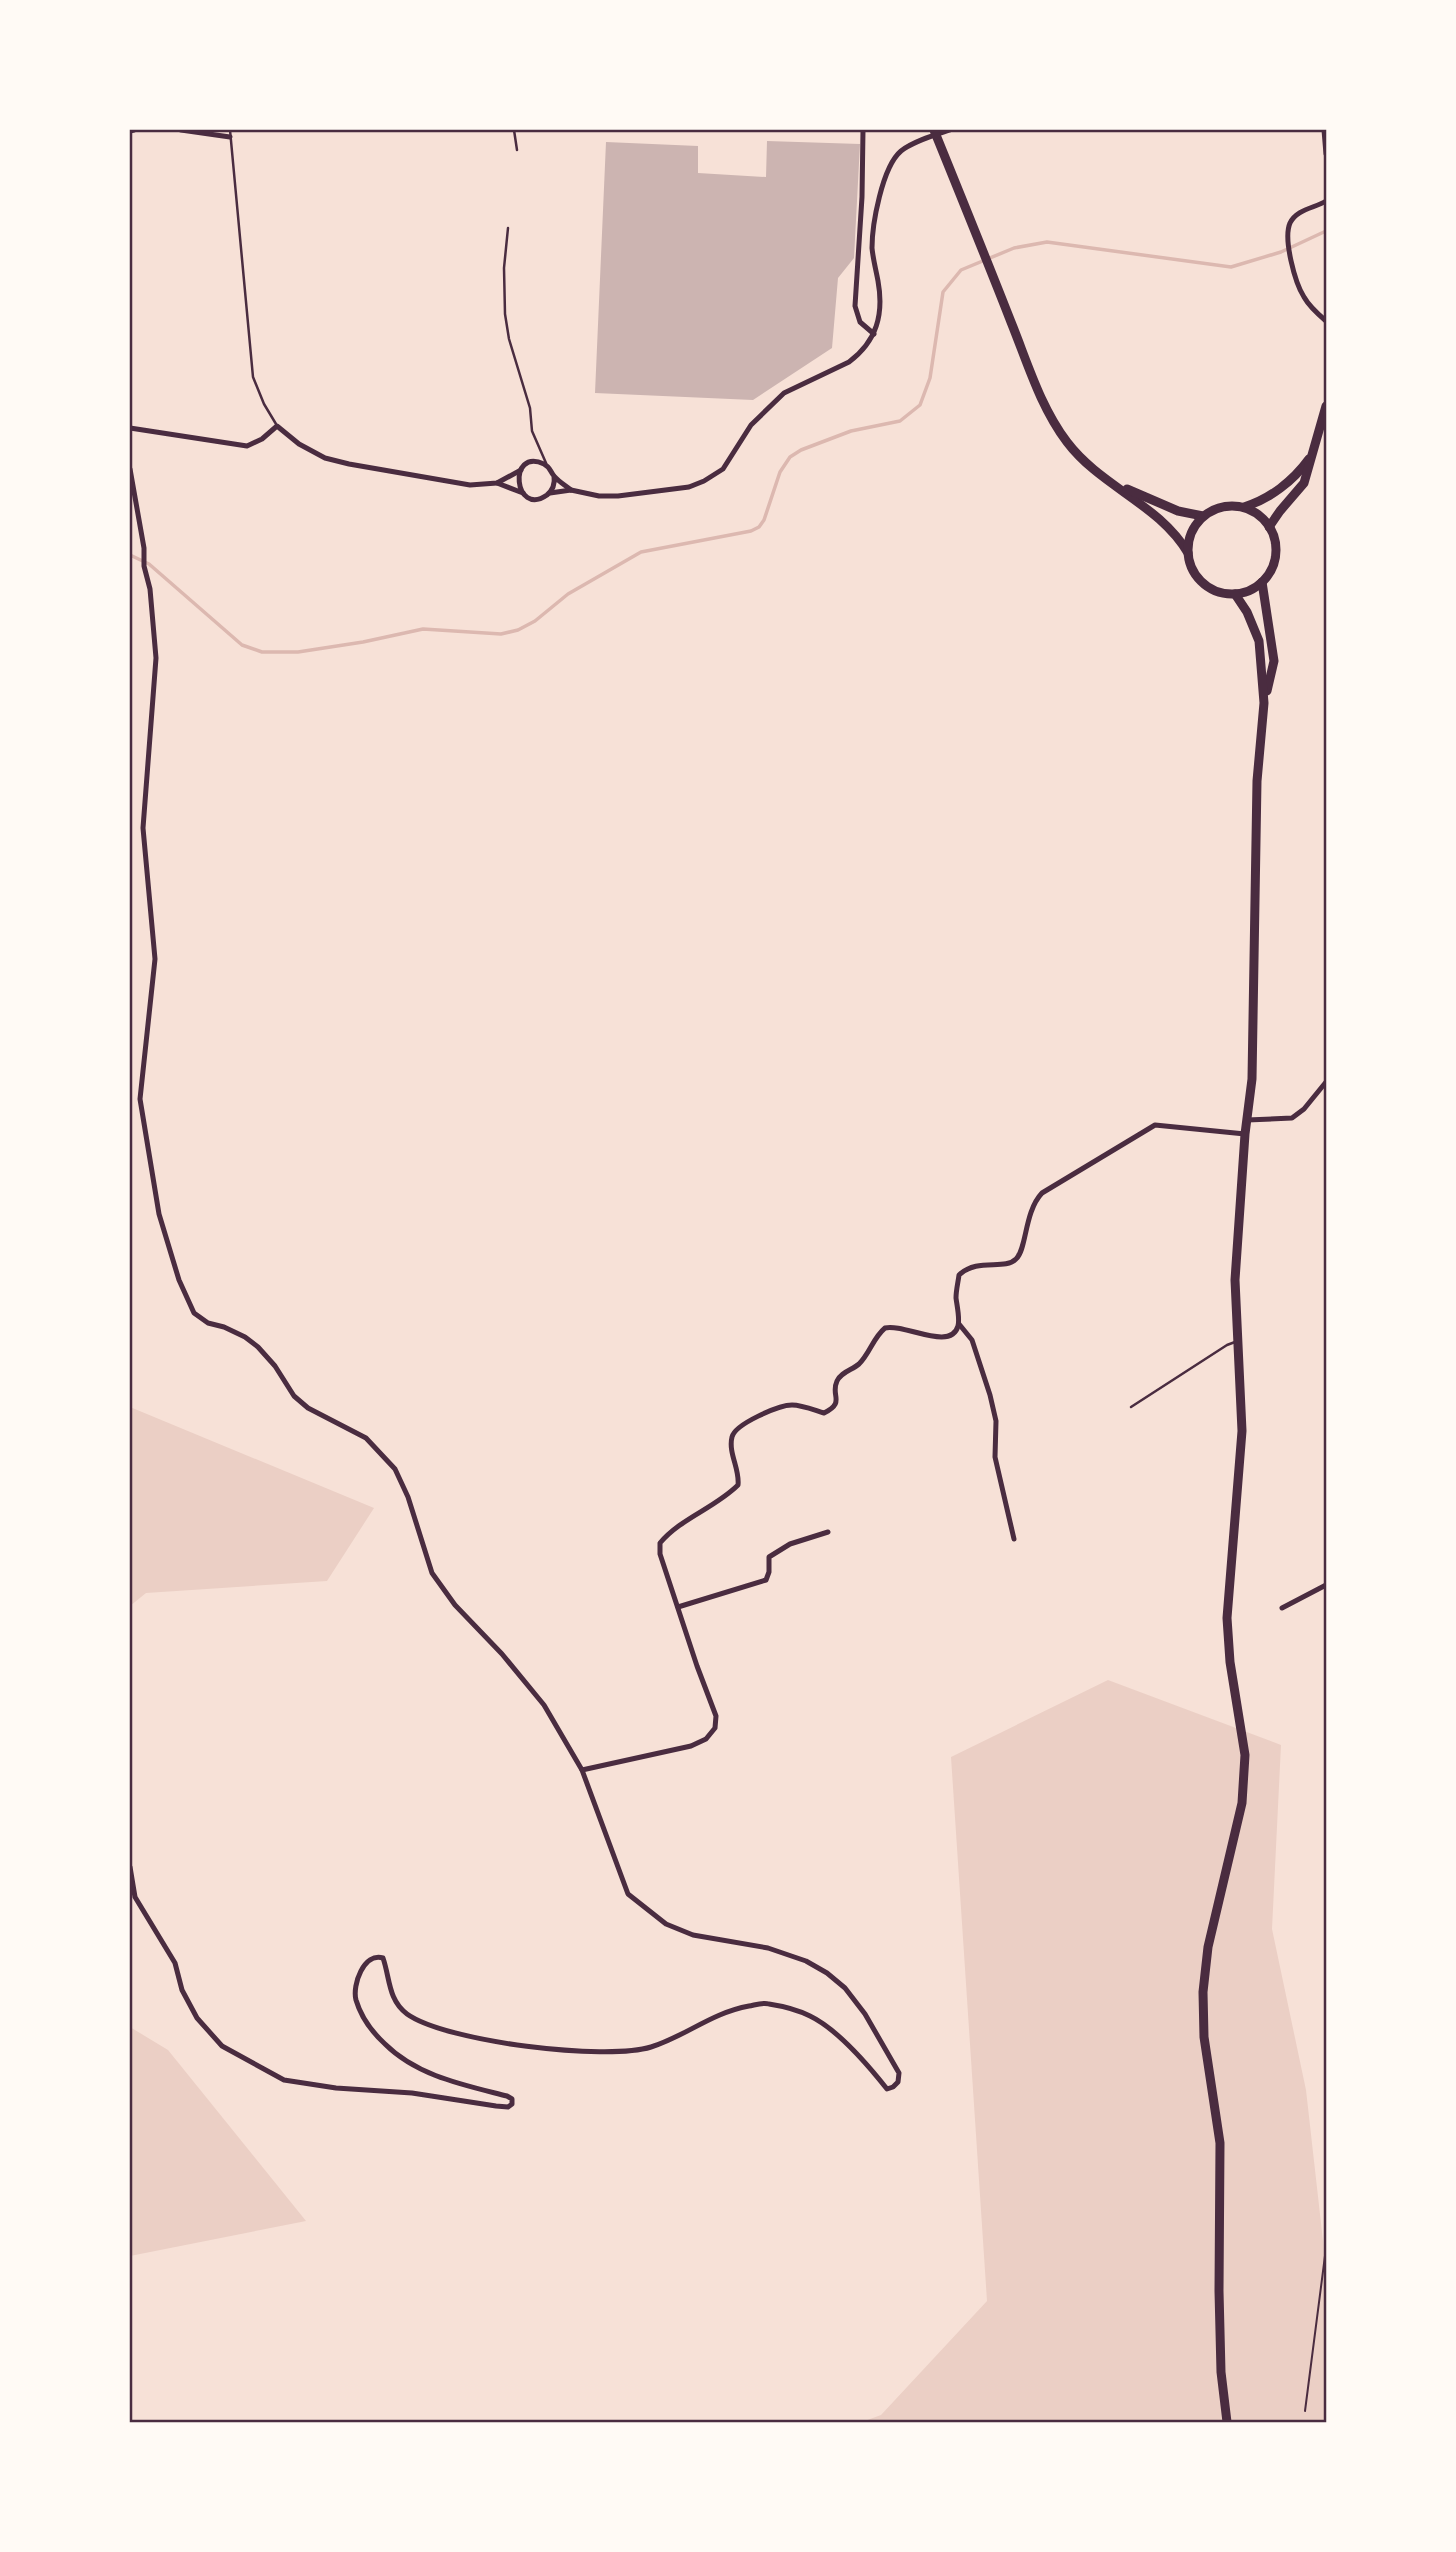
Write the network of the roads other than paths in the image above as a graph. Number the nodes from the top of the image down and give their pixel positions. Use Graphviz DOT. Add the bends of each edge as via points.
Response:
graph roads {
  1 [pos="181,130"];
  2 [pos="230,130"];
  3 [pos="514,130"];
  4 [pos="863,130"];
  5 [pos="934,130"];
  6 [pos="950,130"];
  7 [pos="1324,130"];
  8 [pos="230,137"];
  9 [pos="517,150"];
  10 [pos="1326,154"];
  11 [pos="1326,201"];
  12 [pos="508,228"];
  13 [pos="1326,321"];
  14 [pos="874,334"];
  15 [pos="1326,407"];
  16 [pos="277,426"];
  17 [pos="130,428"];
  18 [pos="1316,449"];
  19 [pos="547,466"];
  20 [pos="130,469"];
  21 [pos="521,470"];
  22 [pos="1101,475"];
  23 [pos="554,476"];
  24 [pos="497,483"];
  25 [pos="571,490"];
  26 [pos="523,493"];
  27 [pos="550,493"];
  28 [pos="1244,507"];
  29 [pos="1203,516"];
  30 [pos="1269,527"];
  31 [pos="1188,553"];
  32 [pos="1262,582"];
  33 [pos="1235,594"];
  34 [pos="1264,703"];
  35 [pos="1326,1082"];
  36 [pos="1247,1120"];
  37 [pos="1245,1135"];
  38 [pos="959,1324"];
  39 [pos="1239,1341"];
  40 [pos="1131,1407"];
  41 [pos="828,1532"];
  42 [pos="1014,1539"];
  43 [pos="1326,1585"];
  44 [pos="678,1607"];
  45 [pos="1282,1608"];
  46 [pos="582,1770"];
  47 [pos="130,1867"];
  48 [pos="1227,2423"];
  1 -- 8 [label="street"];
  2 -- 8 [label="lane"];
  3 -- 9 [label="lane"];
  4 -- 14 [label="street" via="855,306 860,322"];
  5 -- 22 [label="main road" via="1054,423 1075,452"];
  6 -- 14 [label="street" via="902,150 884,181 872,249 880,293"];
  7 -- 10 [label="street"];
  8 -- 16 [label="lane" via="253,377"];
  11 -- 13 [label="street" via="1295,216 1288,237 1293,270 1304,298"];
  12 -- 19 [label="lane" via="505,314 532,431"];
  14 -- 25 [label="street" via="849,362 784,393 761,413 713,477 690,487 618,496"];
  15 -- 18 [label="main road"];
  16 -- 17 [label="street" via="247,446"];
  16 -- 24 [label="street" via="325,458 470,485"];
  18 -- 28 [label="main road" via="1297,475 1268,497"];
  18 -- 30 [label="main road" via="1304,483"];
  19 -- 21 [label="street" via="536,462"];
  19 -- 23 [label="street"];
  20 -- 46 [label="street" via="156,658 143,828 155,959 140,1099 159,1214 179,1280 194,1313 251,1342 275,1366 294,1396 366,1438 395,1469 432,1573 544,1705"];
  21 -- 24 [label="street"];
  21 -- 26 [label="street" via="518,482"];
  22 -- 29 [label="main road" via="1178,512"];
  22 -- 31 [label="main road" via="1165,523"];
  23 -- 25 [label="street"];
  23 -- 27 [label="street"];
  24 -- 26 [label="street"];
  25 -- 27 [label="street"];
  26 -- 27 [label="street" via="533,499"];
  28 -- 29 [label="main road" via="1224,506"];
  28 -- 30 [label="main road"];
  29 -- 31 [label="main road" via="1191,533"];
  30 -- 32 [label="main road" via="1276,556"];
  31 -- 33 [label="main road" via="1193,572 1207,586"];
  32 -- 33 [label="main road"];
  32 -- 34 [label="main road" via="1275,661"];
  33 -- 34 [label="main road" via="1259,641"];
  34 -- 36 [label="main road" via="1257,781 1252,1079"];
  35 -- 36 [label="street" via="1292,1118"];
  36 -- 37 [label="main road"];
  37 -- 38 [label="street" via="1155,1125 1042,1193 1030,1210 1017,1259 972,1265 959,1275"];
  37 -- 39 [label="main road" via="1236,1280"];
  38 -- 42 [label="street" via="972,1340 990,1395 996,1422 995,1457"];
  38 -- 44 [label="street" via="953,1334 942,1338 885,1328 863,1359 836,1381 832,1409 824,1413 784,1406 737,1429 732,1448 738,1485 670,1531 660,1543"];
  39 -- 40 [label="lane"];
  39 -- 48 [label="main road" via="1242,1431 1227,1618 1245,1755 1242,1803 1203,1992 1204,2037 1220,2143 1221,2372"];
  41 -- 44 [label="street" via="790,1544 769,1557 766,1580"];
  43 -- 45 [label="street"];
  44 -- 46 [label="street" via="716,1716 715,1728 691,1746"];
  46 -- 47 [label="street" via="628,1894 666,1924 693,1935 768,1948 827,1973 865,2014 899,2073 893,2087 887,2089 810,2015 766,2003 732,2009 651,2047 628,2051 581,2051 453,2033 406,2013 391,1995 386,1965 378,1956 362,1967 355,1997 370,2028 386,2046 428,2073 507,2096 512,2104 496,2106 284,2080 222,2046 197,2018 182,1990 176,1963 135,1896"];
}
